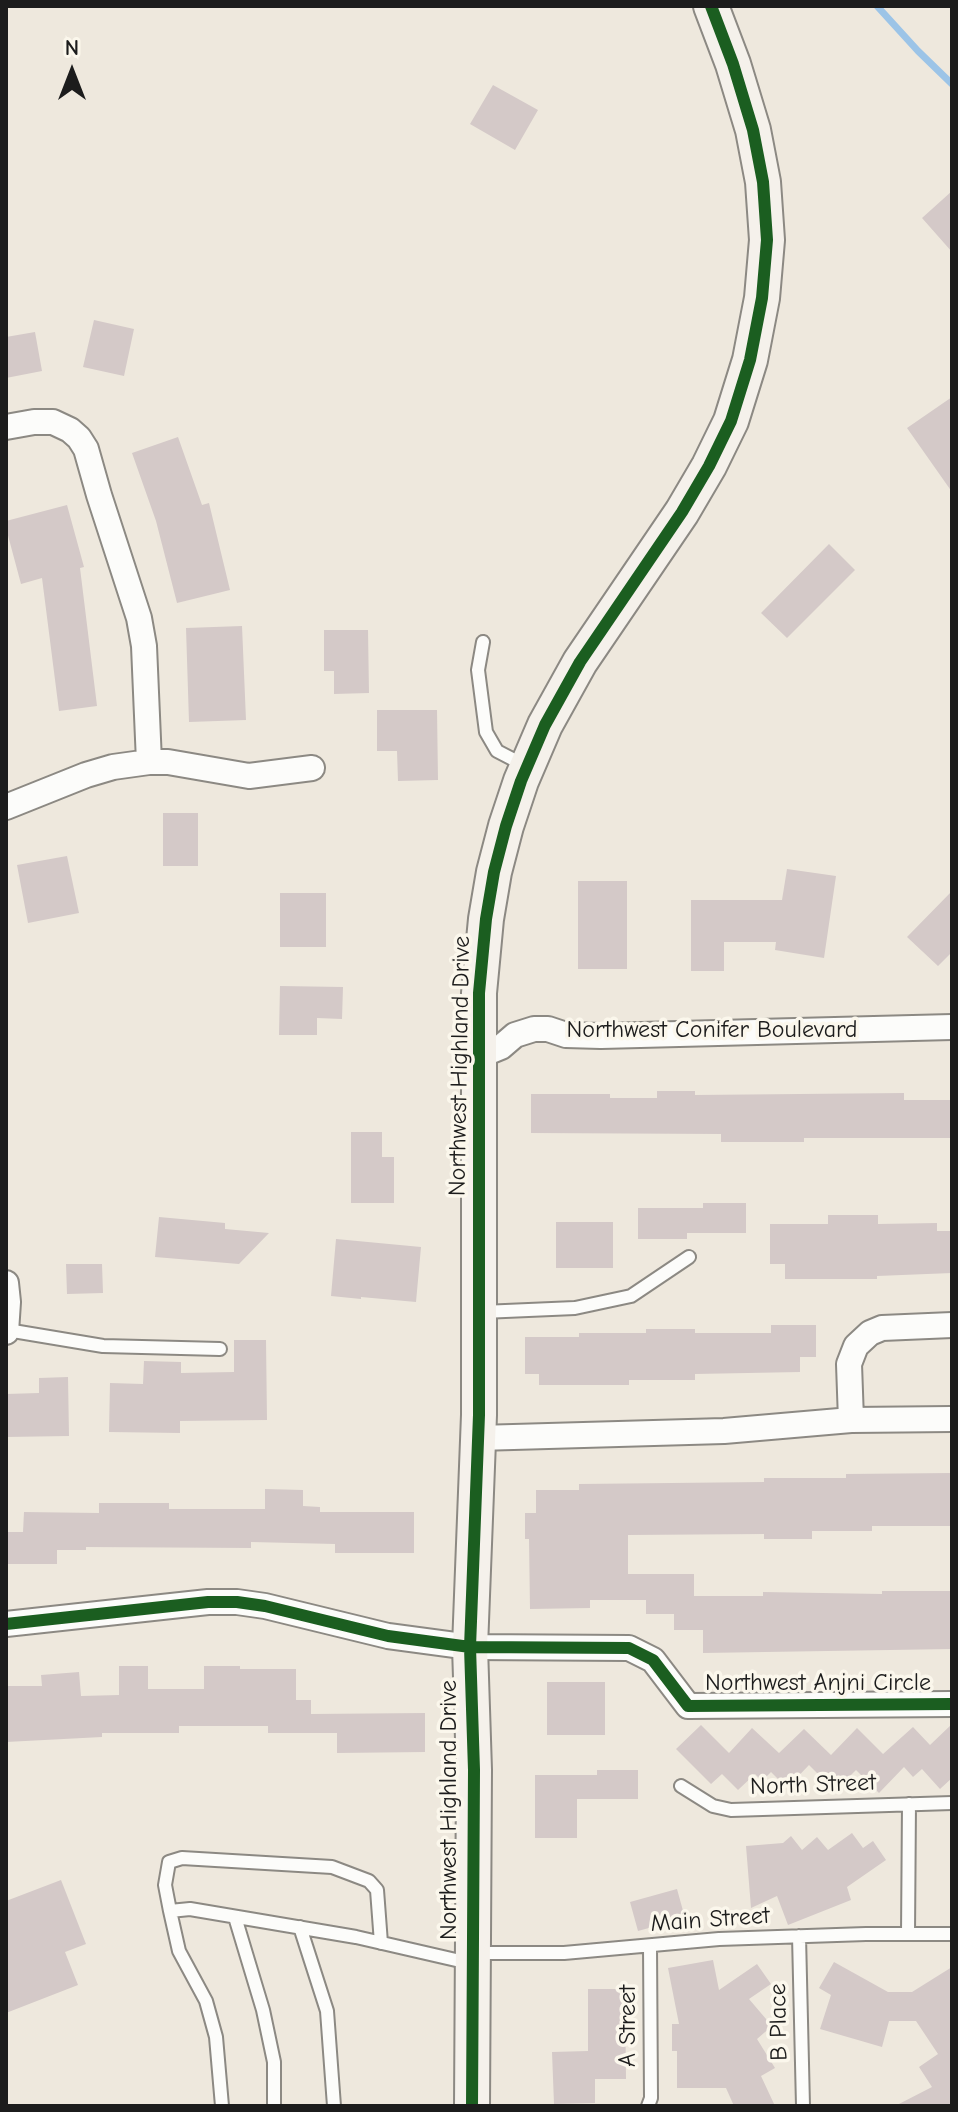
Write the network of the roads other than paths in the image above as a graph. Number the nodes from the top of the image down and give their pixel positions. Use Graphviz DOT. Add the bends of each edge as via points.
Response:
graph roads {
  1 [pos="711,6"];
  2 [pos="6,427"];
  3 [pos="483,642"];
  4 [pos="149,762"];
  5 [pos="527,767"];
  6 [pos="312,768"];
  7 [pos="6,807"];
  8 [pos="952,1027"];
  9 [pos="479,1056"];
  10 [pos="689,1257"];
  11 [pos="6,1283"];
  12 [pos="479,1312"];
  13 [pos="952,1325"];
  14 [pos="6,1331"];
  15 [pos="220,1349"];
  16 [pos="952,1419"];
  17 [pos="851,1420"];
  18 [pos="478,1438"];
  19 [pos="6,1624"];
  20 [pos="470,1647"];
  21 [pos="952,1704"];
  22 [pos="681,1786"];
  23 [pos="952,1803"];
  24 [pos="909,1804"];
  25 [pos="170,1911"];
  26 [pos="235,1917"];
  27 [pos="300,1927"];
  28 [pos="908,1934"];
  29 [pos="952,1934"];
  30 [pos="799,1936"];
  31 [pos="381,1943"];
  32 [pos="650,1946"];
  33 [pos="472,1959"];
  34 [pos="222,2106"];
  35 [pos="274,2106"];
  36 [pos="334,2106"];
  37 [pos="472,2106"];
  38 [pos="648,2106"];
  39 [pos="803,2106"];
  1 -- 5 [label="main road, Northwest Highland Drive" via="753,130 763,182 767,240 750,360 731,421 709,466 580,662"];
  2 -- 4 [label="street" via="53,422 70,430 86,449 139,618"];
  3 -- 5 [label="lane" via="478,670 486,732 497,751"];
  4 -- 6 [label="street" via="249,776"];
  4 -- 7 [label="street" via="86,775"];
  5 -- 9 [label="main road, Northwest Highland Drive" via="488,903"];
  8 -- 9 [label="street, Northwest Conifer Boulevard" via="601,1036 534,1029"];
  9 -- 12 [label="main road, Northwest Highland Drive"];
  10 -- 12 [label="lane" via="631,1296 575,1308"];
  11 -- 14 [label="street"];
  12 -- 18 [label="main road, Northwest Highland Drive"];
  13 -- 17 [label="street" via="882,1328 856,1346 849,1364"];
  14 -- 15 [label="lane" via="103,1346"];
  16 -- 17 [label="street"];
  17 -- 18 [label="street" via="724,1431"];
  18 -- 20 [label="main road, Northwest Highland Drive"];
  19 -- 20 [label="street" via="237,1602 388,1636"];
  20 -- 21 [label="street, Northwest Anjni Circle" via="629,1648 653,1660 688,1706"];
  20 -- 33 [label="main road, Northwest Highland Drive"];
  22 -- 24 [label="lane, North Street" via="713,1806 731,1810"];
  23 -- 24 [label="lane, North Street"];
  24 -- 28 [label="lane"];
  25 -- 26 [label="lane, Main Street"];
  25 -- 31 [label="lane" via="165,1885 169,1862 182,1858 332,1867 369,1881 377,1890"];
  25 -- 34 [label="lane" via="179,1951 206,2001 216,2037"];
  26 -- 27 [label="lane, Main Street"];
  26 -- 35 [label="lane" via="274,2062"];
  27 -- 31 [label="lane, Main Street"];
  27 -- 36 [label="lane" via="327,2011"];
  28 -- 29 [label="lane, Main Street"];
  28 -- 30 [label="lane, Main Street"];
  30 -- 32 [label="lane, Main Street"];
  30 -- 39 [label="lane, B Place"];
  31 -- 33 [label="lane, Main Street"];
  32 -- 33 [label="lane, Main Street"];
  32 -- 38 [label="lane, A Street"];
  33 -- 37 [label="main road, Northwest Highland Drive"];
}
